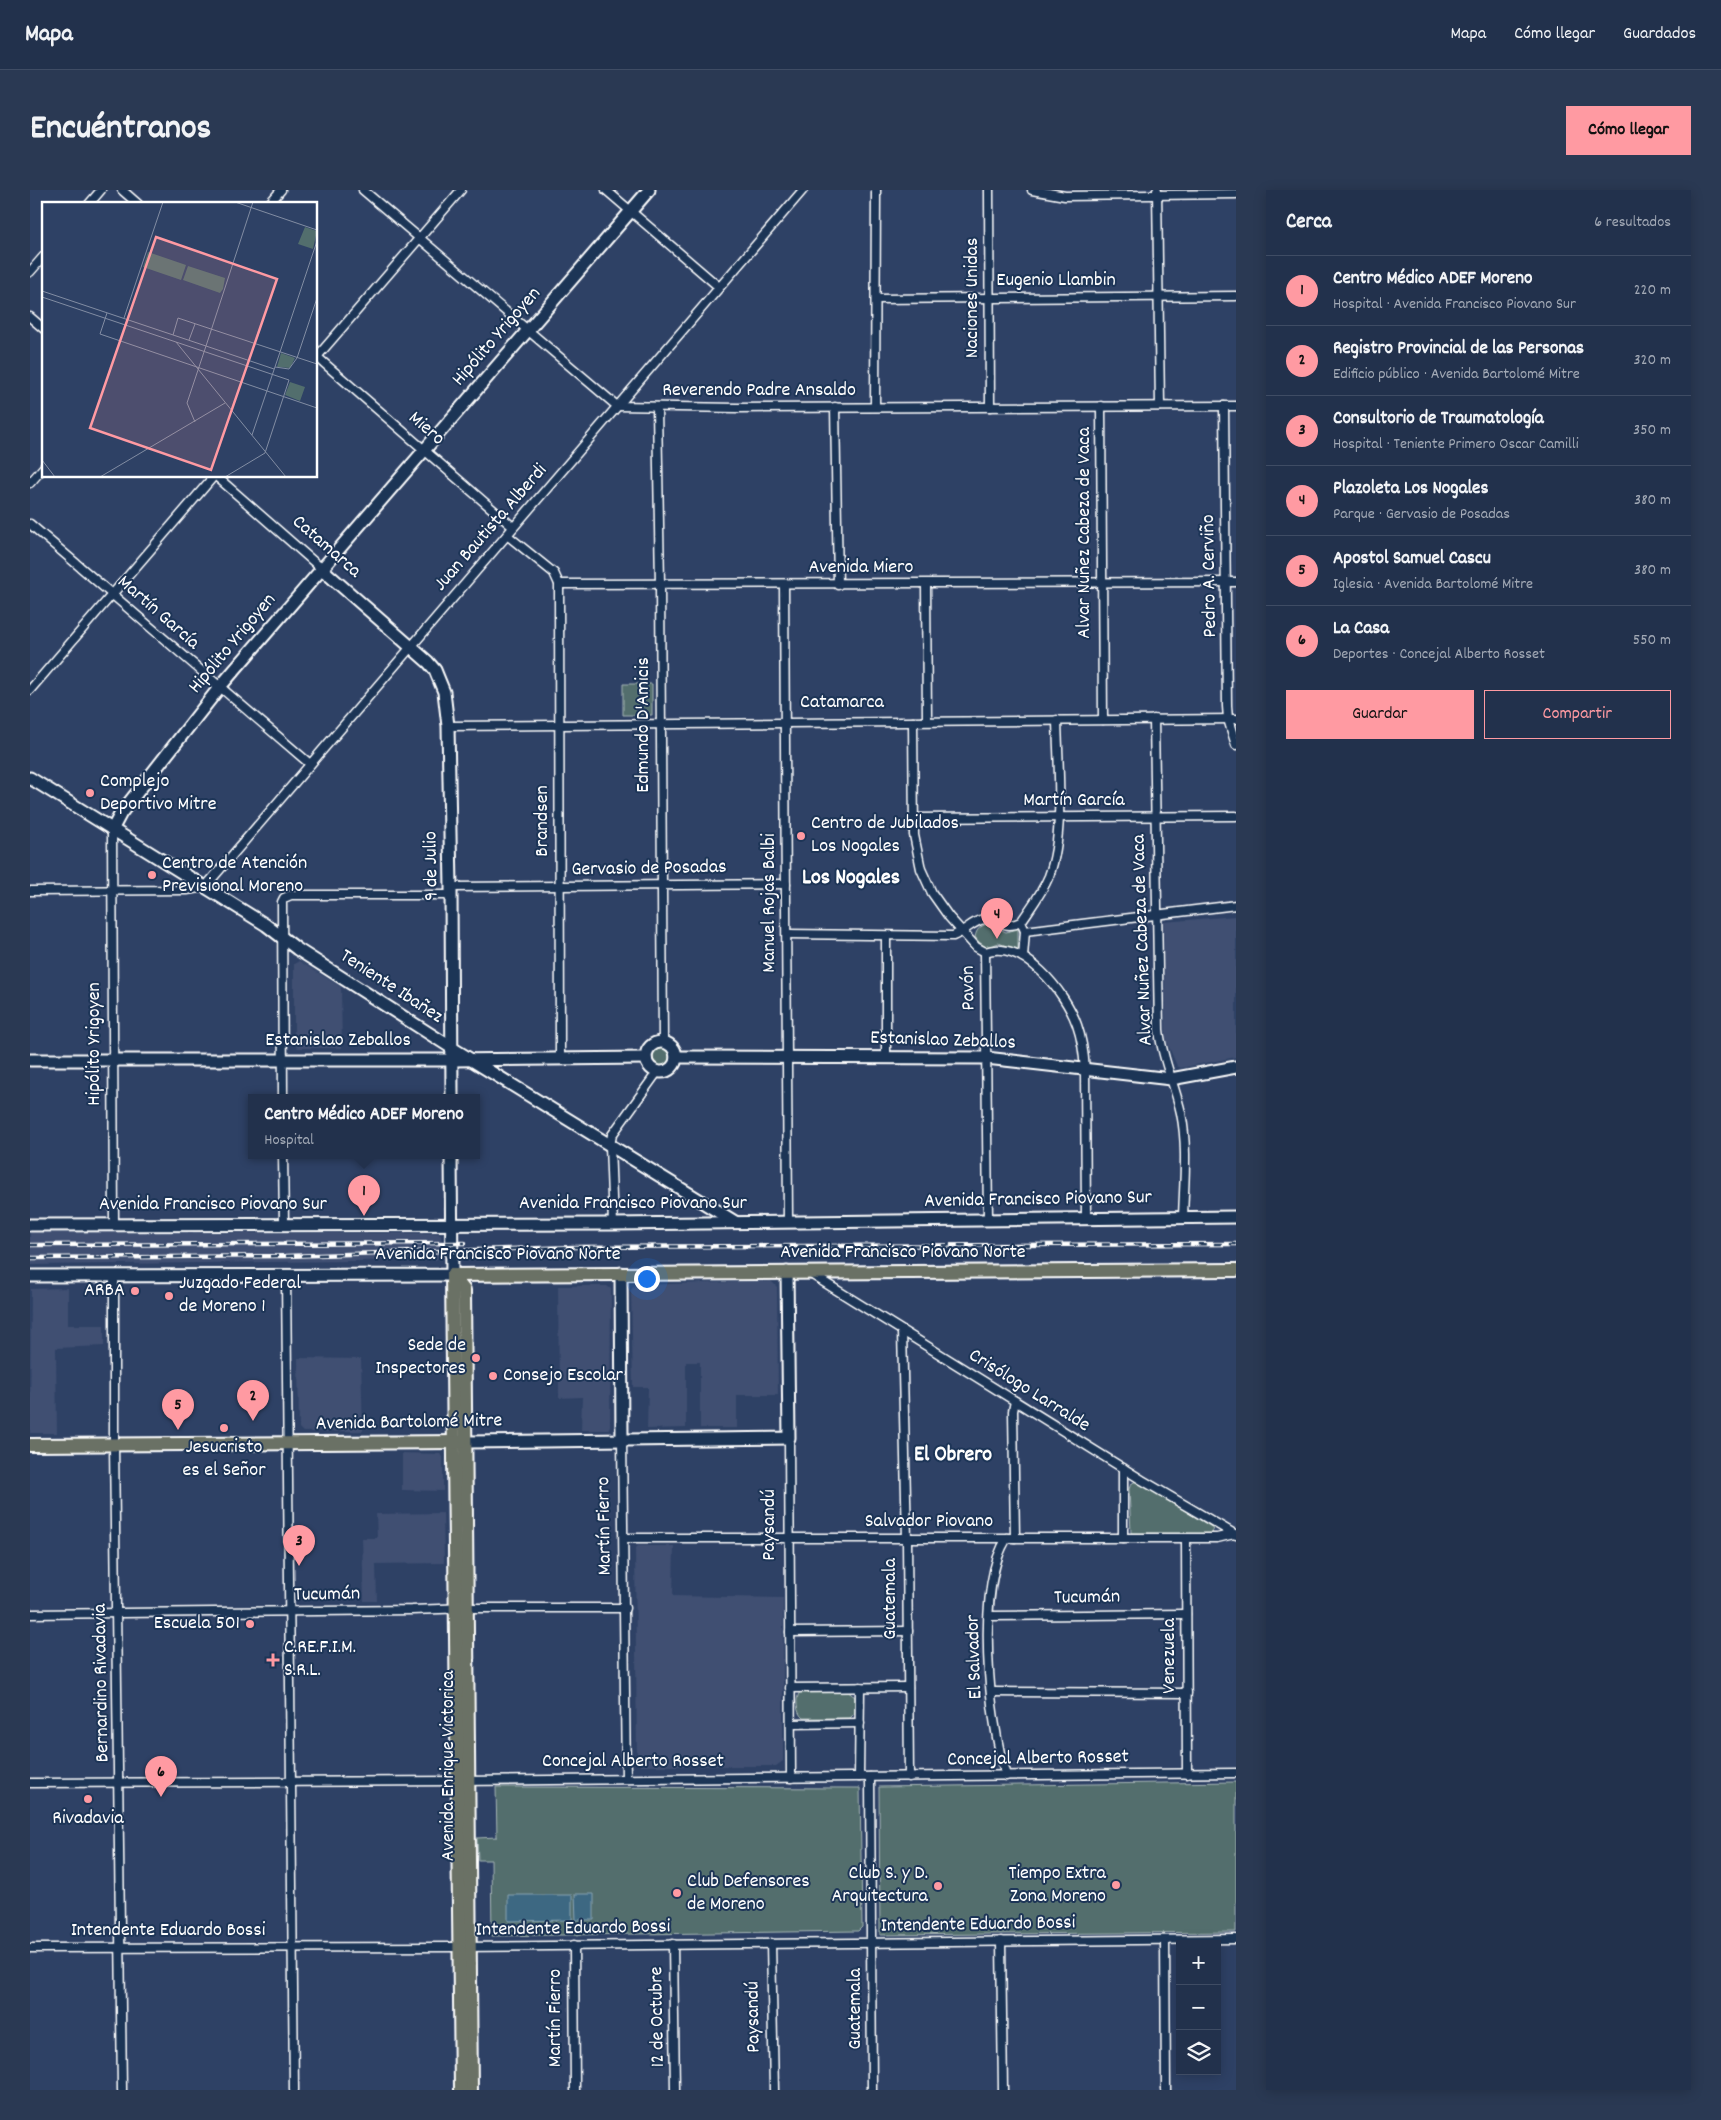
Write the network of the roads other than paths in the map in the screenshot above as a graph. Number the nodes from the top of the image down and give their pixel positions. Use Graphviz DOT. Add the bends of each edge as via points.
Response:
graph roads {
  1 [pos="101,190"];
  2 [pos="122,190"];
  3 [pos="281,190"];
  4 [pos="363,190"];
  5 [pos="461,190"];
  6 [pos="606,190"];
  7 [pos="649,190"];
  8 [pos="803,190"];
  9 [pos="876,190"];
  10 [pos="989,190"];
  11 [pos="1032,190"];
  12 [pos="1157,192"];
  13 [pos="1236,194"];
  14 [pos="91,202"];
  15 [pos="136,202"];
  16 [pos="272,202"];
  17 [pos="630,211"];
  18 [pos="419,238"];
  19 [pos="42,258"];
  20 [pos="30,272"];
  21 [pos="720,287"];
  22 [pos="1158,296"];
  23 [pos="1236,296"];
  24 [pos="876,298"];
  25 [pos="989,298"];
  26 [pos="30,317"];
  27 [pos="42,327"];
  28 [pos="527,331"];
  29 [pos="318,355"];
  30 [pos="318,359"];
  31 [pos="617,406"];
  32 [pos="1101,406"];
  33 [pos="1160,406"];
  34 [pos="1224,406"];
  35 [pos="1236,406"];
  36 [pos="835,407"];
  37 [pos="875,407"];
  38 [pos="990,407"];
  39 [pos="657,408"];
  40 [pos="425,449"];
  41 [pos="42,469"];
  42 [pos="213,478"];
  43 [pos="217,478"];
  44 [pos="30,483"];
  45 [pos="30,524"];
  46 [pos="513,527"];
  47 [pos="507,535"];
  48 [pos="322,569"];
  49 [pos="1101,582"];
  50 [pos="1236,582"];
  51 [pos="1226,583"];
  52 [pos="559,584"];
  53 [pos="660,584"];
  54 [pos="784,584"];
  55 [pos="926,584"];
  56 [pos="838,585"];
  57 [pos="112,595"];
  58 [pos="411,646"];
  59 [pos="219,688"];
  60 [pos="30,690"];
  61 [pos="1154,719"];
  62 [pos="1232,719"];
  63 [pos="1057,720"];
  64 [pos="1103,720"];
  65 [pos="926,721"];
  66 [pos="913,722"];
  67 [pos="785,723"];
  68 [pos="661,724"];
  69 [pos="559,725"];
  70 [pos="448,726"];
  71 [pos="1236,745"];
  72 [pos="310,764"];
  73 [pos="30,778"];
  74 [pos="1236,816"];
  75 [pos="1155,817"];
  76 [pos="913,818"];
  77 [pos="1058,818"];
  78 [pos="112,830"];
  79 [pos="786,884"];
  80 [pos="661,885"];
  81 [pos="559,886"];
  82 [pos="205,887"];
  83 [pos="30,891"];
  84 [pos="113,891"];
  85 [pos="452,891"];
  86 [pos="1236,905"];
  87 [pos="1156,914"];
  88 [pos="1022,922"];
  89 [pos="1025,931"];
  90 [pos="963,932"];
  91 [pos="786,934"];
  92 [pos="886,936"];
  93 [pos="282,938"];
  94 [pos="985,952"];
  95 [pos="1023,957"];
  96 [pos="663,1042"];
  97 [pos="452,1048"];
  98 [pos="646,1058"];
  99 [pos="676,1058"];
  100 [pos="787,1058"];
  101 [pos="886,1058"];
  102 [pos="986,1058"];
  103 [pos="114,1059"];
  104 [pos="283,1059"];
  105 [pos="560,1059"];
  106 [pos="30,1060"];
  107 [pos="452,1060"];
  108 [pos="471,1060"];
  109 [pos="1236,1067"];
  110 [pos="1086,1070"];
  111 [pos="658,1071"];
  112 [pos="1171,1078"];
  113 [pos="283,1094"];
  114 [pos="452,1094"];
  115 [pos="610,1145"];
  116 [pos="283,1159"];
  117 [pos="452,1159"];
  118 [pos="1236,1217"];
  119 [pos="1086,1218"];
  120 [pos="1184,1218"];
  121 [pos="988,1219"];
  122 [pos="735,1222"];
  123 [pos="788,1222"];
  124 [pos="284,1223"];
  125 [pos="114,1224"];
  126 [pos="451,1224"];
  127 [pos="613,1224"];
  128 [pos="30,1225"];
  129 [pos="1236,1270"];
  130 [pos="787,1272"];
  131 [pos="807,1272"];
  132 [pos="621,1273"];
  133 [pos="452,1275"];
  134 [pos="30,1276"];
  135 [pos="114,1276"];
  136 [pos="286,1276"];
  137 [pos="902,1331"];
  138 [pos="1015,1401"];
  139 [pos="789,1438"];
  140 [pos="622,1439"];
  141 [pos="452,1442"];
  142 [pos="466,1442"];
  143 [pos="287,1443"];
  144 [pos="30,1445"];
  145 [pos="114,1445"];
  146 [pos="1123,1468"];
  147 [pos="1235,1535"];
  148 [pos="624,1538"];
  149 [pos="789,1538"];
  150 [pos="1011,1538"];
  151 [pos="1124,1538"];
  152 [pos="1186,1538"];
  153 [pos="907,1540"];
  154 [pos="462,1608"];
  155 [pos="625,1608"];
  156 [pos="288,1611"];
  157 [pos="117,1613"];
  158 [pos="30,1614"];
  159 [pos="1186,1614"];
  160 [pos="989,1616"];
  161 [pos="908,1631"];
  162 [pos="790,1632"];
  163 [pos="908,1686"];
  164 [pos="860,1687"];
  165 [pos="790,1688"];
  166 [pos="992,1692"];
  167 [pos="1187,1693"];
  168 [pos="860,1723"];
  169 [pos="790,1724"];
  170 [pos="1236,1773"];
  171 [pos="1187,1774"];
  172 [pos="909,1776"];
  173 [pos="1006,1776"];
  174 [pos="859,1777"];
  175 [pos="870,1777"];
  176 [pos="791,1778"];
  177 [pos="626,1779"];
  178 [pos="462,1780"];
  179 [pos="290,1781"];
  180 [pos="119,1782"];
  181 [pos="30,1783"];
  182 [pos="1236,1939"];
  183 [pos="1165,1940"];
  184 [pos="1001,1941"];
  185 [pos="872,1942"];
  186 [pos="772,1943"];
  187 [pos="673,1944"];
  188 [pos="574,1945"];
  189 [pos="291,1946"];
  190 [pos="465,1947"];
  191 [pos="30,1948"];
  192 [pos="121,1948"];
  193 [pos="122,2090"];
  194 [pos="294,2090"];
  195 [pos="461,2090"];
  196 [pos="471,2090"];
  197 [pos="575,2090"];
  198 [pos="675,2090"];
  199 [pos="774,2090"];
  200 [pos="872,2090"];
  201 [pos="1003,2090"];
  202 [pos="1166,2090"];
  1 -- 14 [label="street"];
  2 -- 15 [label="street"];
  3 -- 16 [label="street"];
  4 -- 18 [label="street"];
  5 -- 18 [label="street"];
  6 -- 17 [label="street"];
  7 -- 17 [label="street, Hipólito Yrigoyen"];
  8 -- 21 [label="street, Juan Bautista Alberdi"];
  9 -- 24 [label="street"];
  10 -- 25 [label="street, Naciones Unidas"];
  11 -- 12 [label="street" via="1065,196"];
  12 -- 13 [label="street"];
  12 -- 22 [label="street"];
  17 -- 21 [label="street"];
  17 -- 28 [label="street, Hipólito Yrigoyen"];
  18 -- 28 [label="street"];
  18 -- 29 [label="street"];
  19 -- 20 [label="street"];
  21 -- 31 [label="street, Juan Bautista Alberdi"];
  22 -- 23 [label="street, Eugenio Llambin"];
  22 -- 25 [label="street, Eugenio Llambin"];
  22 -- 33 [label="street"];
  24 -- 25 [label="street, Eugenio Llambin"];
  24 -- 37 [label="street"];
  25 -- 38 [label="street, Naciones Unidas"];
  26 -- 27 [label="street"];
  28 -- 31 [label="street"];
  28 -- 40 [label="street, Hipólito Yrigoyen"];
  30 -- 40 [label="street, Miero"];
  31 -- 39 [label="street, Reverendo Padre Ansaldo"];
  31 -- 46 [label="street, Juan Bautista Alberdi"];
  32 -- 33 [label="street, Reverendo Padre Ansaldo"];
  32 -- 38 [label="street, Reverendo Padre Ansaldo"];
  32 -- 49 [label="street, Alvar Nuñez Cabeza de Vaca"];
  33 -- 34 [label="street, Reverendo Padre Ansaldo"];
  34 -- 35 [label="street, Reverendo Padre Ansaldo"];
  34 -- 51 [label="street, Pedro A. Cerviño"];
  36 -- 37 [label="street, Reverendo Padre Ansaldo"];
  36 -- 39 [label="street, Reverendo Padre Ansaldo"];
  36 -- 56 [label="street"];
  37 -- 38 [label="street, Reverendo Padre Ansaldo"];
  39 -- 53 [label="street, Edmundo D'Amicis"];
  40 -- 46 [label="street, Miero"];
  40 -- 48 [label="street, Hipólito Yrigoyen"];
  41 -- 44 [label="street"];
  42 -- 57 [label="street"];
  43 -- 48 [label="street, Catamarca"];
  45 -- 57 [label="street, Martín García"];
  46 -- 47 [label="street, Juan Bautista Alberdi"];
  47 -- 52 [label="street" via="554,573"];
  47 -- 58 [label="street, Juan Bautista Alberdi"];
  48 -- 58 [label="street, Catamarca"];
  48 -- 59 [label="street, Hipólito Yrigoyen"];
  49 -- 51 [label="street, Avenida Miero"];
  49 -- 55 [label="street, Avenida Miero"];
  49 -- 64 [label="street, Alvar Nuñez Cabeza de Vaca"];
  50 -- 51 [label="street, Avenida Miero"];
  51 -- 62 [label="street, Pedro A. Cerviño"];
  52 -- 53 [label="street, Avenida Miero"];
  52 -- 69 [label="street, Brandsen"];
  53 -- 54 [label="street, Avenida Miero"];
  53 -- 68 [label="street, Edmundo D'Amicis"];
  54 -- 56 [label="street, Avenida Miero"];
  54 -- 67 [label="street, Manuel Rojas Balbi"];
  55 -- 56 [label="street, Avenida Miero"];
  55 -- 65 [label="street"];
  57 -- 59 [label="street, Martín García"];
  57 -- 60 [label="street"];
  58 -- 70 [label="street, 9 de Julio" via="435,670 440,680"];
  58 -- 72 [label="street, Juan Bautista Alberdi"];
  59 -- 72 [label="street, Martín García"];
  59 -- 78 [label="street, Hipólito Yrigoyen" via="121,813"];
  61 -- 62 [label="street, Catamarca"];
  61 -- 64 [label="street, Catamarca"];
  61 -- 75 [label="street, Alvar Nuñez Cabeza de Vaca"];
  62 -- 71 [label="street, Pedro A. Cerviño"];
  63 -- 64 [label="street, Catamarca"];
  63 -- 65 [label="street, Catamarca"];
  63 -- 77 [label="street"];
  65 -- 66 [label="street, Catamarca"];
  66 -- 67 [label="street, Catamarca"];
  66 -- 76 [label="street, Pavón"];
  67 -- 68 [label="street, Catamarca"];
  67 -- 79 [label="street, Manuel Rojas Balbi"];
  68 -- 69 [label="street, Catamarca"];
  68 -- 80 [label="street, Edmundo D'Amicis"];
  69 -- 70 [label="street, Catamarca"];
  69 -- 81 [label="street, Brandsen"];
  70 -- 85 [label="street, 9 de Julio"];
  72 -- 82 [label="street, Juan Bautista Alberdi"];
  73 -- 78 [label="street, Teniente Ibañez"];
  74 -- 75 [label="street, Martín García"];
  75 -- 77 [label="street, Martín García"];
  75 -- 87 [label="street, Alvar Nuñez Cabeza de Vaca"];
  76 -- 77 [label="street, Martín García"];
  76 -- 90 [label="street, Pavón" via="915,850 921,869 932,893"];
  77 -- 88 [label="street" via="1049,874"];
  78 -- 82 [label="street, Teniente Ibañez"];
  78 -- 84 [label="street, Hipólito Yrigoyen"];
  79 -- 80 [label="street, Gervasio de Posadas"];
  79 -- 91 [label="street, Manuel Rojas Balbi"];
  80 -- 81 [label="street, Gervasio de Posadas"];
  80 -- 96 [label="street, Edmundo D'Amicis"];
  81 -- 85 [label="street, Gervasio de Posadas"];
  81 -- 105 [label="street, Brandsen"];
  82 -- 84 [label="street"];
  82 -- 93 [label="street, Teniente Ibañez"];
  83 -- 84 [label="street"];
  84 -- 103 [label="street, Hipólito Yrigoyen"];
  85 -- 93 [label="street, Gervasio de Posadas" via="291,895 282,902"];
  85 -- 97 [label="street, 9 de Julio"];
  86 -- 87 [label="street"];
  87 -- 89 [label="street"];
  87 -- 112 [label="street, Alvar Nuñez Cabeza de Vaca" via="1160,1043"];
  88 -- 89 [label="street"];
  88 -- 90 [label="street" via="1006,926 984,919"];
  89 -- 95 [label="street"];
  90 -- 92 [label="street" via="953,936"];
  90 -- 94 [label="street, Pavón"];
  91 -- 92 [label="street"];
  91 -- 100 [label="street, Manuel Rojas Balbi"];
  92 -- 101 [label="street"];
  93 -- 97 [label="street, Teniente Ibañez"];
  93 -- 104 [label="street"];
  94 -- 95 [label="street" via="998,949"];
  94 -- 102 [label="street, Pavón"];
  95 -- 110 [label="street" via="1043,973 1068,1007 1077,1024"];
  96 -- 98 [label="street" via="650,1047"];
  96 -- 99 [label="street" via="675,1050"];
  97 -- 107 [label="street, 9 de Julio"];
  97 -- 108 [label="street, Teniente Ibañez"];
  98 -- 105 [label="street, Estanislao Zeballos"];
  98 -- 111 [label="street" via="648,1065"];
  99 -- 100 [label="street, Estanislao Zeballos"];
  99 -- 111 [label="street" via="672,1067"];
  100 -- 101 [label="street, Estanislao Zeballos"];
  100 -- 123 [label="street, Manuel Rojas Balbi"];
  101 -- 102 [label="street, Estanislao Zeballos"];
  102 -- 110 [label="street, Estanislao Zeballos"];
  102 -- 121 [label="street, Pavón"];
  103 -- 104 [label="street, Estanislao Zeballos"];
  103 -- 106 [label="street, Estanislao Zeballos"];
  103 -- 125 [label="street, Hipólito Yrigoyen"];
  104 -- 107 [label="street, Estanislao Zeballos"];
  104 -- 113 [label="street"];
  105 -- 108 [label="street, Estanislao Zeballos"];
  107 -- 108 [label="street, Estanislao Zeballos"];
  107 -- 114 [label="street, 9 de Julio"];
  108 -- 115 [label="street, Teniente Ibañez"];
  109 -- 112 [label="street, Estanislao Zeballos"];
  110 -- 112 [label="street, Estanislao Zeballos"];
  110 -- 119 [label="street"];
  111 -- 115 [label="street" via="614,1130"];
  112 -- 120 [label="street, Alvar Nuñez Cabeza de Vaca" via="1183,1128"];
  115 -- 122 [label="street, Teniente Ibañez"];
  115 -- 127 [label="street"];
  116 -- 124 [label="street"];
  117 -- 126 [label="street"];
  118 -- 120 [label="street, Avenida Francisco Piovano Sur"];
  119 -- 120 [label="street, Avenida Francisco Piovano Sur"];
  119 -- 121 [label="street, Avenida Francisco Piovano Sur"];
  121 -- 123 [label="street, Avenida Francisco Piovano Sur"];
  122 -- 123 [label="street, Avenida Francisco Piovano Sur"];
  122 -- 127 [label="street, Avenida Francisco Piovano Sur"];
  124 -- 125 [label="street, Avenida Francisco Piovano Sur"];
  124 -- 126 [label="street, Avenida Francisco Piovano Sur"];
  125 -- 128 [label="street, Avenida Francisco Piovano Sur"];
  126 -- 127 [label="street, Avenida Francisco Piovano Sur"];
  126 -- 133 [label="street"];
  129 -- 131 [label="main road, Avenida Francisco Piovano Norte"];
  130 -- 131 [label="main road, Avenida Francisco Piovano Norte"];
  130 -- 132 [label="main road, Avenida Francisco Piovano Norte"];
  130 -- 139 [label="street, Paysandú"];
  131 -- 137 [label="street, Crisólogo Larralde"];
  132 -- 133 [label="main road, Avenida Francisco Piovano Norte"];
  132 -- 140 [label="street, Martín Fierro"];
  133 -- 136 [label="street, Avenida Francisco Piovano Norte"];
  133 -- 141 [label="main road, Avenida Enrique Victorica"];
  133 -- 142 [label="main road, Avenida Enrique Victorica" via="464,1290"];
  134 -- 135 [label="street, Avenida Francisco Piovano Norte"];
  135 -- 136 [label="street, Avenida Francisco Piovano Norte"];
  135 -- 145 [label="street, Bernardino Rivadavia"];
  136 -- 143 [label="street"];
  137 -- 138 [label="street, Crisólogo Larralde"];
  137 -- 153 [label="street, Guatemala"];
  138 -- 146 [label="street, Crisólogo Larralde"];
  138 -- 150 [label="street, El Salvador"];
  139 -- 140 [label="street, Avenida Bartolomé Mitre"];
  139 -- 149 [label="street, Paysandú"];
  140 -- 142 [label="street, Avenida Bartolomé Mitre"];
  140 -- 148 [label="street, Martín Fierro"];
  141 -- 142 [label="main road, Avenida Bartolomé Mitre"];
  141 -- 143 [label="main road, Avenida Bartolomé Mitre"];
  141 -- 154 [label="main road, Avenida Enrique Victorica"];
  142 -- 154 [label="main road, Avenida Enrique Victorica"];
  143 -- 145 [label="main road, Avenida Bartolomé Mitre"];
  143 -- 156 [label="street"];
  144 -- 145 [label="main road, Avenida Bartolomé Mitre"];
  145 -- 157 [label="street, Bernardino Rivadavia"];
  146 -- 147 [label="street, Crisólogo Larralde"];
  146 -- 151 [label="street"];
  147 -- 152 [label="street, Salvador Piovano"];
  148 -- 149 [label="street, Salvador Piovano"];
  148 -- 155 [label="street, Martín Fierro"];
  149 -- 153 [label="street, Salvador Piovano"];
  149 -- 162 [label="street, Paysandú"];
  150 -- 151 [label="street, Salvador Piovano"];
  150 -- 153 [label="street, Salvador Piovano"];
  150 -- 160 [label="street, El Salvador" via="1002,1546 994,1573"];
  151 -- 152 [label="street, Salvador Piovano"];
  152 -- 159 [label="street, Venezuela"];
  153 -- 161 [label="street, Guatemala"];
  154 -- 155 [label="street, Tucumán"];
  154 -- 156 [label="street, Tucumán"];
  154 -- 178 [label="main road, Avenida Enrique Victorica"];
  155 -- 177 [label="street, Martín Fierro"];
  156 -- 157 [label="street, Tucumán"];
  156 -- 179 [label="street"];
  157 -- 158 [label="street, Tucumán"];
  157 -- 180 [label="street, Bernardino Rivadavia"];
  159 -- 160 [label="street, Tucumán"];
  159 -- 167 [label="street, Venezuela"];
  160 -- 166 [label="street, El Salvador"];
  161 -- 162 [label="street"];
  161 -- 163 [label="street, Guatemala"];
  162 -- 165 [label="street, Paysandú"];
  163 -- 164 [label="street"];
  163 -- 172 [label="street, Guatemala"];
  164 -- 165 [label="street"];
  164 -- 168 [label="street"];
  165 -- 169 [label="street, Paysandú"];
  166 -- 167 [label="street"];
  166 -- 173 [label="street, El Salvador" via="998,1746"];
  167 -- 171 [label="street, Venezuela"];
  168 -- 169 [label="street"];
  168 -- 174 [label="street"];
  169 -- 176 [label="street, Paysandú"];
  170 -- 171 [label="street, Concejal Alberto Rosset"];
  171 -- 173 [label="street, Concejal Alberto Rosset"];
  172 -- 173 [label="street, Concejal Alberto Rosset"];
  172 -- 175 [label="street, Concejal Alberto Rosset"];
  174 -- 175 [label="street, Concejal Alberto Rosset"];
  174 -- 176 [label="street, Concejal Alberto Rosset"];
  175 -- 185 [label="street, Guatemala"];
  176 -- 177 [label="street, Concejal Alberto Rosset"];
  177 -- 178 [label="street, Concejal Alberto Rosset"];
  178 -- 179 [label="street, Concejal Alberto Rosset"];
  178 -- 190 [label="main road, Avenida Enrique Victorica"];
  179 -- 180 [label="street, Concejal Alberto Rosset"];
  179 -- 189 [label="street"];
  180 -- 181 [label="street, Concejal Alberto Rosset"];
  180 -- 192 [label="street, Bernardino Rivadavia"];
  182 -- 183 [label="street, Intendente Eduardo Bossi"];
  183 -- 184 [label="street, Intendente Eduardo Bossi"];
  183 -- 202 [label="street"];
  184 -- 185 [label="street, Intendente Eduardo Bossi"];
  184 -- 201 [label="street"];
  185 -- 186 [label="street, Intendente Eduardo Bossi"];
  185 -- 200 [label="street, Guatemala"];
  186 -- 187 [label="street, Intendente Eduardo Bossi"];
  186 -- 199 [label="street, Paysandú"];
  187 -- 188 [label="street, Intendente Eduardo Bossi"];
  187 -- 198 [label="street, 12 de Octubre"];
  188 -- 190 [label="street, Intendente Eduardo Bossi"];
  188 -- 197 [label="street, Martín Fierro"];
  189 -- 190 [label="street, Intendente Eduardo Bossi"];
  189 -- 192 [label="street, Intendente Eduardo Bossi"];
  189 -- 194 [label="street"];
  190 -- 195 [label="main road, Avenida Enrique Victorica"];
  190 -- 196 [label="main road, Avenida Enrique Victorica"];
  191 -- 192 [label="street, Intendente Eduardo Bossi"];
  192 -- 193 [label="street, Bernardino Rivadavia"];
}
